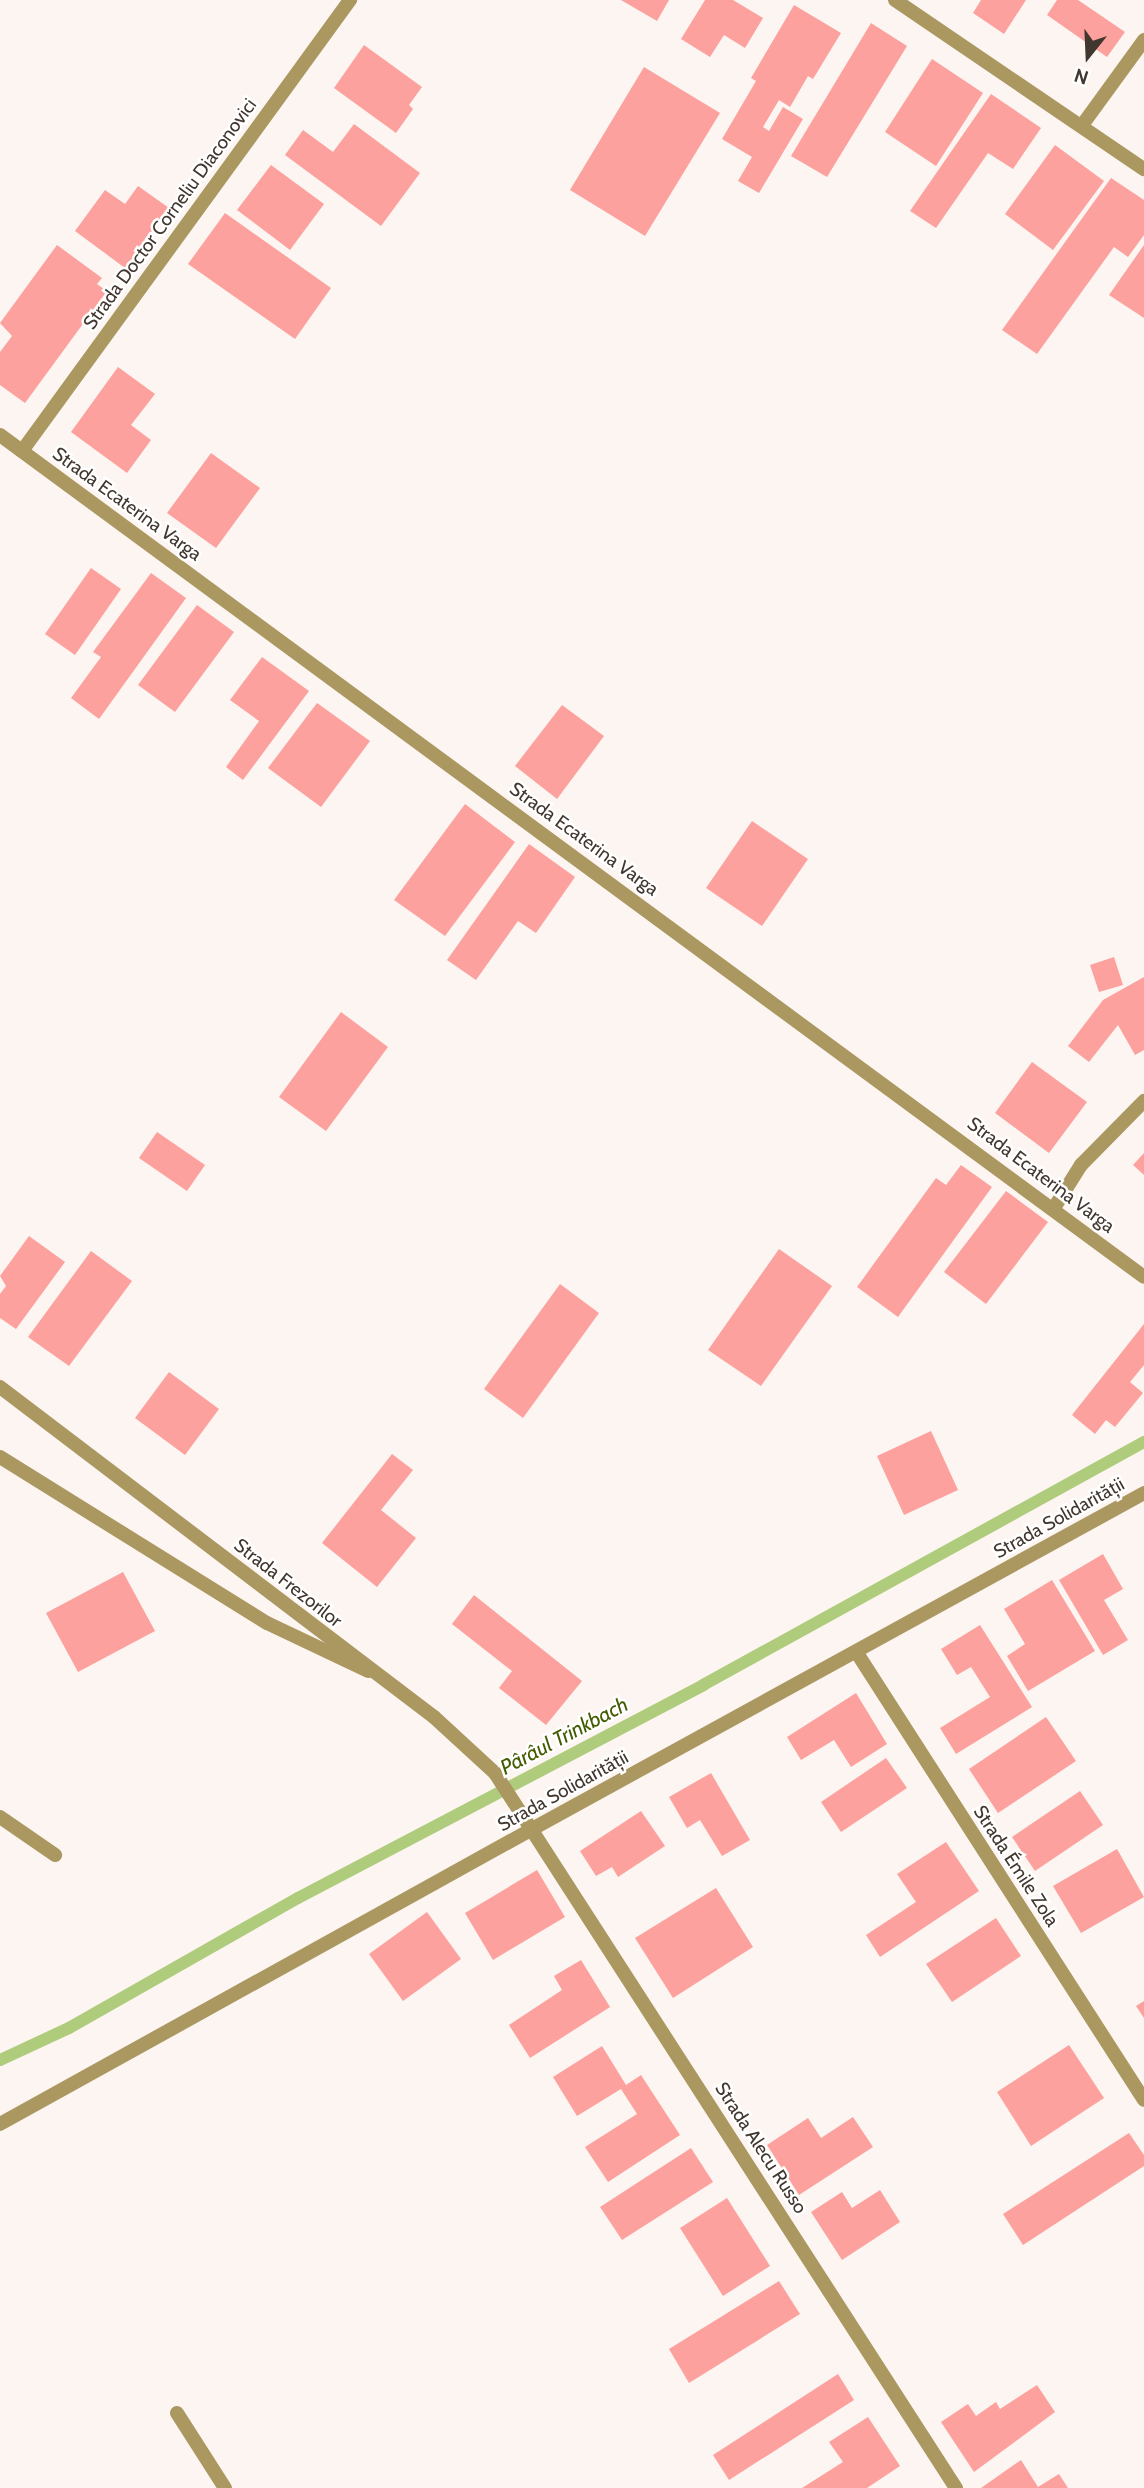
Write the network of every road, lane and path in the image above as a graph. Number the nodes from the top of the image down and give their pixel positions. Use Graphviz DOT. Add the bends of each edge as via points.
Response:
graph roads {
  1 [pos="350,0"];
  2 [pos="901,2"];
  3 [pos="1144,40"];
  4 [pos="1083,124"];
  5 [pos="1144,169"];
  6 [pos="0,435"];
  7 [pos="22,451"];
  8 [pos="1144,1101"];
  9 [pos="1054,1208"];
  10 [pos="1144,1276"];
  11 [pos="0,1387"];
  12 [pos="0,1457"];
  13 [pos="1144,1493"];
  14 [pos="857,1653"];
  15 [pos="370,1672"];
  16 [pos="0,1817"];
  17 [pos="534,1828"];
  18 [pos="55,1855"];
  19 [pos="1144,2100"];
  20 [pos="0,2124"];
  21 [pos="177,2413"];
  22 [pos="225,2488"];
  23 [pos="956,2488"];
  1 -- 7 [label="street, Strada Doctor Corneliu Diaconovici"];
  2 -- 4 [label="street"];
  3 -- 4 [label="street"];
  4 -- 5 [label="street"];
  6 -- 7 [label="street, Strada Ecaterina Varga"];
  7 -- 9 [label="street, Strada Ecaterina Varga"];
  8 -- 9 [label="street" via="1081,1165"];
  9 -- 10 [label="street, Strada Ecaterina Varga"];
  11 -- 15 [label="street, Strada Frezorilor" via="110,1467"];
  12 -- 15 [label="street" via="267,1623"];
  13 -- 14 [label="street, Strada Solidarității"];
  14 -- 17 [label="street, Strada Solidarității"];
  14 -- 19 [label="street, Strada Émile Zola"];
  15 -- 17 [label="street, Strada Frezorilor" via="434,1717 495,1773"];
  16 -- 18 [label="street"];
  17 -- 20 [label="street, Strada Solidarității"];
  17 -- 23 [label="street, Strada Alecu Russo"];
  21 -- 22 [label="street"];
}
